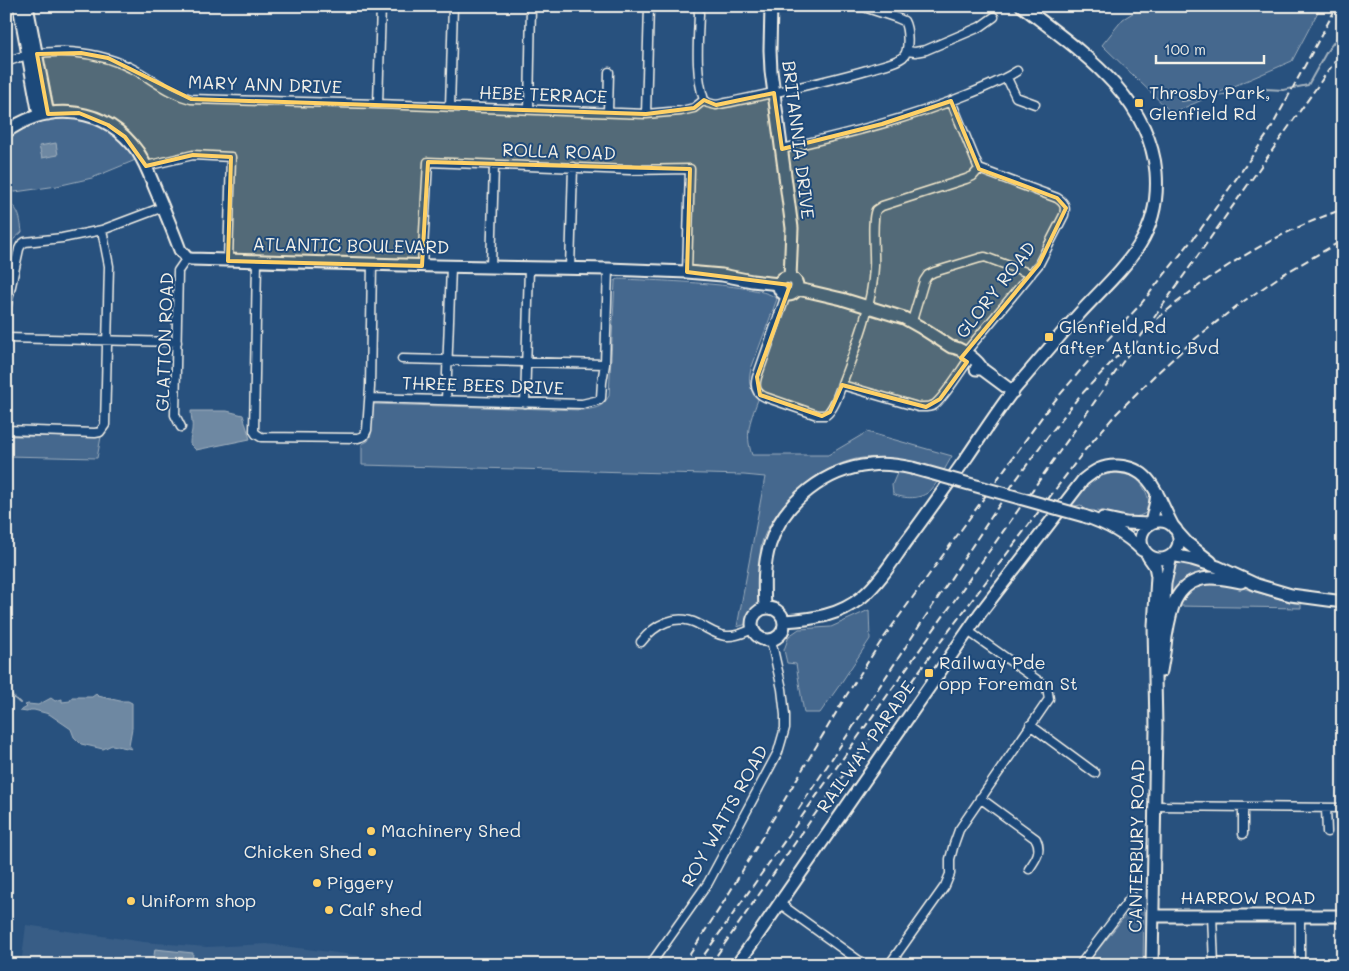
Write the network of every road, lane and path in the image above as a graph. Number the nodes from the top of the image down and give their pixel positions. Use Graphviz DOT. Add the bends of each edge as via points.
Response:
graph roads {
  1 [pos="19,6"];
  2 [pos="28,6"];
  3 [pos="381,6"];
  4 [pos="453,6"];
  5 [pos="531,6"];
  6 [pos="649,6"];
  7 [pos="698,6"];
  8 [pos="771,6"];
  9 [pos="828,6"];
  10 [pos="1022,6"];
  11 [pos="994,17"];
  12 [pos="907,51"];
  13 [pos="33,55"];
  14 [pos="6,62"];
  15 [pos="1017,71"];
  16 [pos="609,72"];
  17 [pos="1007,78"];
  18 [pos="774,93"];
  19 [pos="704,100"];
  20 [pos="951,101"];
  21 [pos="378,104"];
  22 [pos="1035,104"];
  23 [pos="450,106"];
  24 [pos="529,110"];
  25 [pos="608,112"];
  26 [pos="44,114"];
  27 [pos="646,114"];
  28 [pos="6,132"];
  29 [pos="782,149"];
  30 [pos="494,165"];
  31 [pos="146,166"];
  32 [pos="573,167"];
  33 [pos="979,169"];
  34 [pos="163,207"];
  35 [pos="102,230"];
  36 [pos="187,258"];
  37 [pos="228,261"];
  38 [pos="257,261"];
  39 [pos="372,264"];
  40 [pos="422,266"];
  41 [pos="451,266"];
  42 [pos="490,267"];
  43 [pos="529,268"];
  44 [pos="570,269"];
  45 [pos="608,269"];
  46 [pos="687,272"];
  47 [pos="1031,274"];
  48 [pos="790,278"];
  49 [pos="779,284"];
  50 [pos="791,292"];
  51 [pos="868,307"];
  52 [pos="6,309"];
  53 [pos="912,322"];
  54 [pos="6,338"];
  55 [pos="107,341"];
  56 [pos="177,342"];
  57 [pos="966,358"];
  58 [pos="402,359"];
  59 [pos="448,360"];
  60 [pos="527,362"];
  61 [pos="605,364"];
  62 [pos="842,385"];
  63 [pos="1013,392"];
  64 [pos="370,398"];
  65 [pos="446,400"];
  66 [pos="526,403"];
  67 [pos="180,427"];
  68 [pos="6,430"];
  69 [pos="1157,493"];
  70 [pos="1085,516"];
  71 [pos="1150,523"];
  72 [pos="1176,529"];
  73 [pos="1146,554"];
  74 [pos="1172,556"];
  75 [pos="1218,567"];
  76 [pos="1257,585"];
  77 [pos="1343,602"];
  78 [pos="764,608"];
  79 [pos="784,621"];
  80 [pos="753,629"];
  81 [pos="968,631"];
  82 [pos="771,640"];
  83 [pos="641,642"];
  84 [pos="1161,672"];
  85 [pos="1030,726"];
  86 [pos="1156,728"];
  87 [pos="1095,773"];
  88 [pos="980,798"];
  89 [pos="1155,806"];
  90 [pos="1243,808"];
  91 [pos="1326,808"];
  92 [pos="1343,808"];
  93 [pos="1327,832"];
  94 [pos="1243,834"];
  95 [pos="1029,869"];
  96 [pos="1132,896"];
  97 [pos="779,903"];
  98 [pos="1153,916"];
  99 [pos="1212,916"];
  100 [pos="1300,916"];
  101 [pos="1343,916"];
  102 [pos="650,965"];
  103 [pos="737,965"];
  104 [pos="865,965"];
  105 [pos="888,965"];
  106 [pos="1080,965"];
  107 [pos="1152,965"];
  108 [pos="1214,965"];
  109 [pos="1300,965"];
  1 -- 13 [label="main road"];
  2 -- 13 [label="main road"];
  3 -- 21 [label="street"];
  4 -- 23 [label="street"];
  5 -- 24 [label="street"];
  6 -- 27 [label="street"];
  7 -- 19 [label="street" via="698,70"];
  8 -- 18 [label="main road, BRITANNIA DRIVE" via="770,50"];
  9 -- 12 [label="street" via="864,7 904,21"];
  10 -- 63 [label="main road" via="1090,60 1135,110 1154,158 1156,196 1140,245"];
  11 -- 12 [label="street" via="980,27 926,50"];
  12 -- 18 [label="street" via="901,59 876,67"];
  13 -- 14 [label="street, MARY ANN DRIVE"];
  13 -- 21 [label="street, MARY ANN DRIVE" via="81,53 108,58 134,69 166,90 191,99"];
  13 -- 26 [label="main road"];
  15 -- 17 [label="street"];
  16 -- 25 [label="street"];
  17 -- 20 [label="street"];
  17 -- 22 [label="street" via="1016,97"];
  18 -- 19 [label="street" via="716,105"];
  18 -- 29 [label="main road, BRITANNIA DRIVE"];
  19 -- 27 [label="street, HEBE TERRACE" via="694,108"];
  20 -- 29 [label="street" via="882,124"];
  20 -- 33 [label="street"];
  21 -- 23 [label="street, HEBE TERRACE"];
  23 -- 24 [label="street, HEBE TERRACE"];
  24 -- 25 [label="street, HEBE TERRACE"];
  25 -- 27 [label="street, HEBE TERRACE"];
  26 -- 28 [label="main road"];
  26 -- 31 [label="main road" via="79,113 108,125 125,137"];
  29 -- 48 [label="main road, BRITANNIA DRIVE" via="792,228"];
  30 -- 32 [label="street, ROLLA ROAD"];
  30 -- 40 [label="street, ROLLA ROAD" via="428,162"];
  30 -- 42 [label="street"];
  31 -- 34 [label="main road"];
  31 -- 37 [label="street" via="193,155 231,157"];
  32 -- 44 [label="street"];
  32 -- 46 [label="street, ROLLA ROAD" via="690,170"];
  33 -- 47 [label="street, GLORY ROAD" via="1057,198 1066,208"];
  33 -- 51 [label="street" via="966,179 876,210 874,268"];
  34 -- 35 [label="street"];
  34 -- 36 [label="main road" via="180,250"];
  35 -- 52 [label="street" via="21,245"];
  35 -- 55 [label="street" via="109,266"];
  36 -- 37 [label="main road, ATLANTIC BOULEVARD"];
  36 -- 56 [label="street, GLATTON ROAD" via="178,271"];
  37 -- 38 [label="main road, ATLANTIC BOULEVARD"];
  38 -- 39 [label="main road, ATLANTIC BOULEVARD"];
  38 -- 64 [label="street" via="256,434 358,438 367,430"];
  39 -- 40 [label="main road, ATLANTIC BOULEVARD"];
  39 -- 64 [label="street"];
  40 -- 41 [label="main road, ATLANTIC BOULEVARD"];
  41 -- 42 [label="main road, ATLANTIC BOULEVARD"];
  41 -- 59 [label="street"];
  42 -- 43 [label="main road, ATLANTIC BOULEVARD"];
  43 -- 44 [label="main road, ATLANTIC BOULEVARD"];
  43 -- 60 [label="street"];
  44 -- 45 [label="main road, ATLANTIC BOULEVARD"];
  45 -- 46 [label="main road, ATLANTIC BOULEVARD"];
  45 -- 61 [label="street"];
  46 -- 49 [label="main road, ATLANTIC BOULEVARD"];
  47 -- 53 [label="street" via="985,257 934,272 924,281"];
  47 -- 57 [label="street, GLORY ROAD"];
  48 -- 49 [label="main road" via="784,278"];
  48 -- 50 [label="main road" via="796,282"];
  49 -- 50 [label="main road" via="780,291"];
  50 -- 51 [label="main road" via="812,292"];
  50 -- 62 [label="street" via="757,377 757,391 764,398 822,416 830,412"];
  51 -- 53 [label="main road"];
  51 -- 62 [label="street"];
  53 -- 57 [label="main road" via="956,347"];
  54 -- 55 [label="street"];
  55 -- 56 [label="street"];
  55 -- 68 [label="street" via="105,425 100,432"];
  56 -- 67 [label="street, GLATTON ROAD" via="175,415"];
  57 -- 62 [label="street, GLORY ROAD" via="940,399 926,407"];
  57 -- 63 [label="main road" via="976,369 982,369"];
  58 -- 59 [label="street"];
  59 -- 60 [label="street"];
  59 -- 65 [label="street"];
  60 -- 61 [label="street"];
  60 -- 66 [label="street"];
  61 -- 66 [label="street, THREE BEES DRIVE" via="601,398 595,402"];
  63 -- 79 [label="main road" via="878,581 843,609 814,619"];
  64 -- 65 [label="street, THREE BEES DRIVE"];
  65 -- 66 [label="street, THREE BEES DRIVE"];
  69 -- 71 [label="main road"];
  69 -- 72 [label="main road, RAILWAY PARADE"];
  69 -- 81 [label="main road, RAILWAY PARADE" via="1145,475 1130,468 1113,466 1092,472 1069,497"];
  70 -- 71 [label="main road" via="1126,523"];
  70 -- 73 [label="main road" via="1122,534"];
  70 -- 78 [label="main road, bridge" via="912,468 884,464 854,468 823,480 798,499 781,521 770,543 764,569"];
  71 -- 72 [label="main road" via="1162,521"];
  71 -- 73 [label="main road" via="1141,535 1141,545"];
  72 -- 74 [label="main road" via="1179,542"];
  72 -- 75 [label="main road" via="1187,543"];
  73 -- 74 [label="main road" via="1158,560"];
  73 -- 86 [label="main road, CANTERBURY ROAD" via="1156,568 1157,576 1154,626"];
  74 -- 75 [label="main road"];
  74 -- 84 [label="main road, CANTERBURY ROAD" via="1165,588"];
  75 -- 76 [label="main road"];
  76 -- 77 [label="main road" via="1291,595"];
  76 -- 84 [label="main road" via="1209,578 1184,588 1172,607"];
  78 -- 79 [label="main road" via="778,610"];
  78 -- 80 [label="main road" via="754,617"];
  79 -- 82 [label="main road" via="782,633"];
  80 -- 82 [label="main road" via="757,635"];
  80 -- 83 [label="street" via="726,636 689,620 675,619 655,626"];
  81 -- 85 [label="street" via="1047,687 1049,699"];
  81 -- 97 [label="main road, RAILWAY PARADE"];
  82 -- 102 [label="street, ROY WATTS ROAD" via="785,715 778,752 708,883"];
  84 -- 86 [label="main road, CANTERBURY ROAD"];
  85 -- 87 [label="street"];
  85 -- 88 [label="street"];
  86 -- 89 [label="main road, CANTERBURY ROAD"];
  88 -- 95 [label="street" via="1036,839 1039,852"];
  88 -- 105 [label="street" via="959,830 945,886"];
  89 -- 90 [label="street"];
  89 -- 98 [label="main road, CANTERBURY ROAD"];
  90 -- 91 [label="street"];
  90 -- 94 [label="street"];
  91 -- 92 [label="street"];
  91 -- 93 [label="street"];
  96 -- 106 [label="street"];
  97 -- 103 [label="main road, RAILWAY PARADE"];
  97 -- 104 [label="street"];
  98 -- 99 [label="main road, HARROW ROAD"];
  98 -- 107 [label="main road, CANTERBURY ROAD"];
  99 -- 100 [label="main road, HARROW ROAD"];
  99 -- 108 [label="street"];
  100 -- 101 [label="main road, HARROW ROAD"];
  100 -- 109 [label="street"];
}
